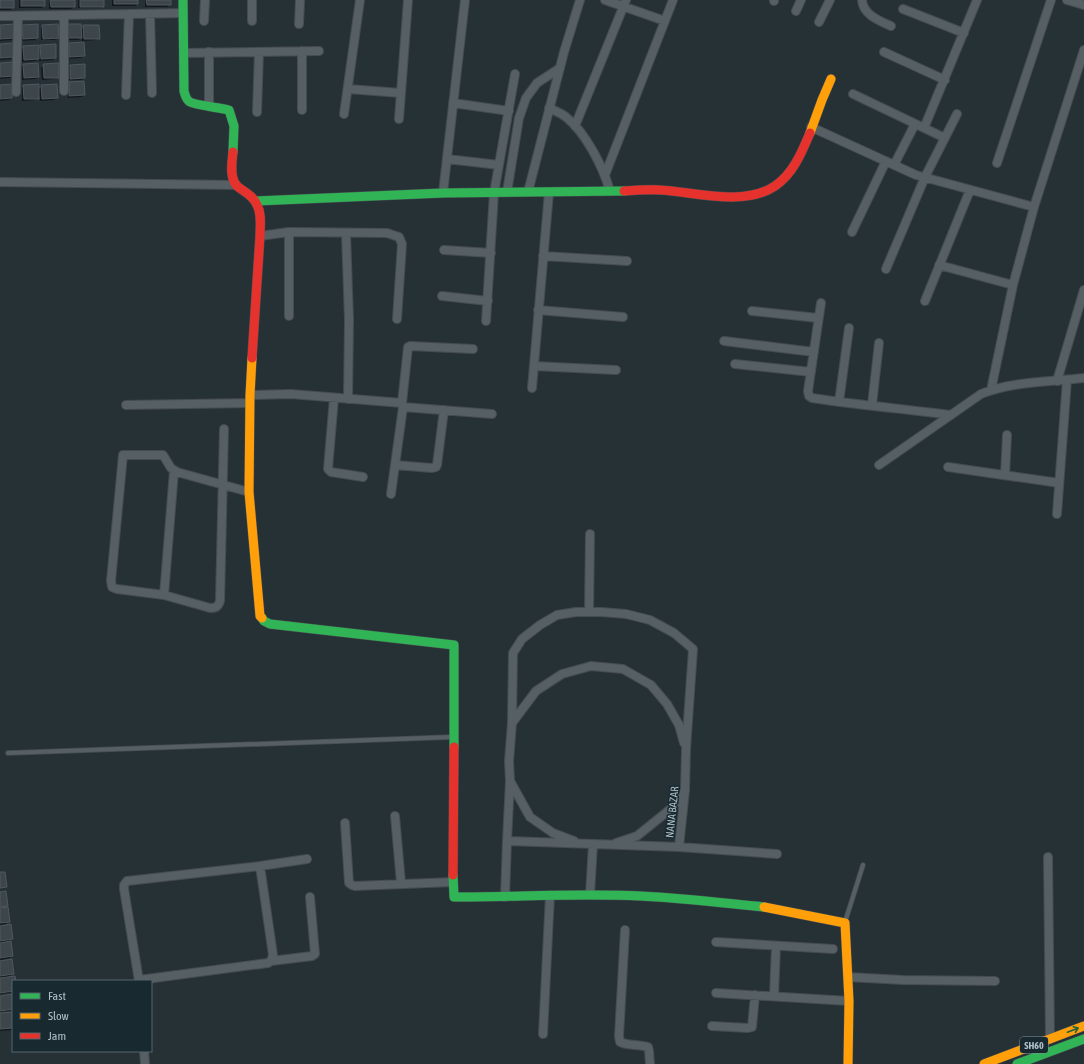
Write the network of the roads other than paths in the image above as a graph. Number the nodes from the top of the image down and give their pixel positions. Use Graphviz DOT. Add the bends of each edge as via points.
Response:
graph roads {
  1 [pos="183,0"];
  2 [pos="205,0"];
  3 [pos="252,0"];
  4 [pos="300,0"];
  5 [pos="360,0"];
  6 [pos="408,0"];
  7 [pos="465,0"];
  8 [pos="580,0"];
  9 [pos="605,0"];
  10 [pos="673,0"];
  11 [pos="801,0"];
  12 [pos="830,0"];
  13 [pos="862,0"];
  14 [pos="977,0"];
  15 [pos="1051,0"];
  16 [pos="1067,0"];
  17 [pos="625,3"];
  18 [pos="1084,5"];
  19 [pos="904,9"];
  20 [pos="796,11"];
  21 [pos="183,12"];
  22 [pos="129,14"];
  23 [pos="150,14"];
  24 [pos="64,15"];
  25 [pos="0,16"];
  26 [pos="18,16"];
  27 [pos="204,21"];
  28 [pos="252,21"];
  29 [pos="665,21"];
  30 [pos="819,22"];
  31 [pos="299,24"];
  32 [pos="892,26"];
  33 [pos="964,33"];
  34 [pos="1084,50"];
  35 [pos="319,51"];
  36 [pos="209,52"];
  37 [pos="259,52"];
  38 [pos="302,52"];
  39 [pos="884,52"];
  40 [pos="184,53"];
  41 [pos="560,68"];
  42 [pos="515,74"];
  43 [pos="831,79"];
  44 [pos="945,80"];
  45 [pos="348,89"];
  46 [pos="64,91"];
  47 [pos="16,92"];
  48 [pos="152,93"];
  49 [pos="401,93"];
  50 [pos="853,94"];
  51 [pos="126,95"];
  52 [pos="453,103"];
  53 [pos="209,105"];
  54 [pos="549,108"];
  55 [pos="302,110"];
  56 [pos="509,111"];
  57 [pos="257,112"];
  58 [pos="344,114"];
  59 [pos="957,114"];
  60 [pos="399,119"];
  61 [pos="915,124"];
  62 [pos="575,126"];
  63 [pos="811,127"];
  64 [pos="924,128"];
  65 [pos="945,138"];
  66 [pos="447,159"];
  67 [pos="886,161"];
  68 [pos="997,163"];
  69 [pos="499,165"];
  70 [pos="894,165"];
  71 [pos="605,175"];
  72 [pos="925,177"];
  73 [pos="0,182"];
  74 [pos="236,185"];
  75 [pos="970,190"];
  76 [pos="610,191"];
  77 [pos="507,192"];
  78 [pos="528,192"];
  79 [pos="549,192"];
  80 [pos="443,193"];
  81 [pos="494,193"];
  82 [pos="256,201"];
  83 [pos="1034,207"];
  84 [pos="289,232"];
  85 [pos="852,232"];
  86 [pos="346,233"];
  87 [pos="260,236"];
  88 [pos="444,250"];
  89 [pos="491,253"];
  90 [pos="543,256"];
  91 [pos="627,261"];
  92 [pos="939,265"];
  93 [pos="886,269"];
  94 [pos="1013,285"];
  95 [pos="1084,290"];
  96 [pos="442,296"];
  97 [pos="488,301"];
  98 [pos="925,301"];
  99 [pos="821,303"];
  100 [pos="538,310"];
  101 [pos="752,311"];
  102 [pos="289,316"];
  103 [pos="1080,316"];
  104 [pos="623,317"];
  105 [pos="818,318"];
  106 [pos="398,319"];
  107 [pos="486,321"];
  108 [pos="849,328"];
  109 [pos="724,341"];
  110 [pos="879,343"];
  111 [pos="473,349"];
  112 [pos="814,352"];
  113 [pos="735,364"];
  114 [pos="534,366"];
  115 [pos="616,370"];
  116 [pos="811,372"];
  117 [pos="1084,378"];
  118 [pos="1067,380"];
  119 [pos="1058,381"];
  120 [pos="532,388"];
  121 [pos="992,390"];
  122 [pos="334,398"];
  123 [pos="250,399"];
  124 [pos="348,399"];
  125 [pos="839,402"];
  126 [pos="126,405"];
  127 [pos="402,405"];
  128 [pos="872,405"];
  129 [pos="444,410"];
  130 [pos="492,414"];
  131 [pos="951,415"];
  132 [pos="224,429"];
  133 [pos="1008,435"];
  134 [pos="395,465"];
  135 [pos="879,465"];
  136 [pos="948,467"];
  137 [pos="174,471"];
  138 [pos="1005,475"];
  139 [pos="363,477"];
  140 [pos="1059,484"];
  141 [pos="223,485"];
  142 [pos="249,492"];
  143 [pos="391,494"];
  144 [pos="1057,514"];
  145 [pos="590,534"];
  146 [pos="164,595"];
  147 [pos="589,612"];
  148 [pos="512,723"];
  149 [pos="454,737"];
  150 [pos="686,749"];
  151 [pos="8,753"];
  152 [pos="510,781"];
  153 [pos="686,790"];
  154 [pos="395,816"];
  155 [pos="345,823"];
  156 [pos="507,841"];
  157 [pos="580,844"];
  158 [pos="593,844"];
  159 [pos="610,845"];
  160 [pos="679,847"];
  161 [pos="777,854"];
  162 [pos="1048,857"];
  163 [pos="306,859"];
  164 [pos="863,865"];
  165 [pos="260,866"];
  166 [pos="453,882"];
  167 [pos="401,883"];
  168 [pos="550,895"];
  169 [pos="590,895"];
  170 [pos="310,897"];
  171 [pos="505,897"];
  172 [pos="845,922"];
  173 [pos="625,930"];
  174 [pos="716,942"];
  175 [pos="776,946"];
  176 [pos="834,949"];
  177 [pos="271,961"];
  178 [pos="848,977"];
  179 [pos="139,980"];
  180 [pos="995,981"];
  181 [pos="716,992"];
  182 [pos="755,995"];
  183 [pos="774,996"];
  184 [pos="849,1001"];
  185 [pos="712,1026"];
  186 [pos="1084,1026"];
  187 [pos="543,1034"];
  188 [pos="1050,1039"];
  189 [pos="1084,1039"];
  190 [pos="144,1052"];
  191 [pos="145,1064"];
  192 [pos="650,1064"];
  193 [pos="848,1064"];
  194 [pos="984,1064"];
  195 [pos="1017,1064"];
  1 -- 21 [label="street"];
  2 -- 27 [label="street"];
  3 -- 28 [label="street"];
  4 -- 31 [label="street"];
  5 -- 45 [label="street"];
  6 -- 49 [label="street"];
  7 -- 52 [label="street"];
  8 -- 41 [label="street"];
  9 -- 17 [label="street"];
  10 -- 29 [label="street"];
  11 -- 20 [label="street"];
  12 -- 30 [label="street"];
  13 -- 32 [label="street" via="865,10"];
  14 -- 33 [label="street"];
  15 -- 68 [label="street"];
  16 -- 18 [label="street"];
  17 -- 29 [label="street"];
  17 -- 62 [label="street"];
  19 -- 33 [label="street"];
  21 -- 23 [label="street"];
  21 -- 40 [label="street"];
  22 -- 23 [label="street"];
  22 -- 24 [label="street"];
  22 -- 51 [label="street"];
  23 -- 48 [label="street"];
  24 -- 26 [label="street"];
  24 -- 46 [label="street"];
  25 -- 26 [label="street"];
  26 -- 47 [label="street"];
  29 -- 71 [label="street"];
  33 -- 44 [label="street"];
  34 -- 83 [label="street"];
  35 -- 38 [label="street"];
  36 -- 37 [label="street"];
  36 -- 40 [label="street"];
  36 -- 53 [label="street"];
  37 -- 38 [label="street"];
  37 -- 57 [label="street"];
  38 -- 55 [label="street"];
  39 -- 44 [label="street"];
  40 -- 53 [label="street" via="186,98 191,103"];
  41 -- 54 [label="street"];
  41 -- 77 [label="street" via="538,83 526,98 519,118"];
  42 -- 56 [label="street"];
  43 -- 63 [label="street"];
  44 -- 64 [label="street"];
  45 -- 49 [label="street"];
  45 -- 58 [label="street"];
  49 -- 60 [label="street"];
  50 -- 61 [label="street"];
  52 -- 56 [label="street"];
  52 -- 66 [label="street"];
  53 -- 74 [label="street" via="229,110 233,118 235,129 232,173"];
  54 -- 62 [label="street" via="566,117"];
  54 -- 78 [label="street"];
  56 -- 69 [label="street"];
  59 -- 65 [label="street"];
  61 -- 64 [label="street"];
  61 -- 70 [label="street"];
  62 -- 71 [label="street"];
  63 -- 67 [label="street"];
  63 -- 76 [label="street" via="792,169 770,189 738,197 661,190"];
  64 -- 65 [label="street"];
  65 -- 72 [label="street"];
  66 -- 69 [label="street"];
  66 -- 80 [label="street"];
  67 -- 70 [label="street"];
  67 -- 85 [label="street"];
  69 -- 81 [label="street"];
  70 -- 72 [label="street"];
  71 -- 76 [label="street"];
  72 -- 75 [label="street"];
  72 -- 93 [label="street"];
  73 -- 74 [label="street"];
  74 -- 82 [label="street"];
  75 -- 83 [label="street"];
  75 -- 92 [label="street"];
  76 -- 79 [label="street"];
  77 -- 78 [label="street"];
  77 -- 81 [label="street"];
  78 -- 79 [label="street"];
  79 -- 90 [label="street"];
  80 -- 81 [label="street"];
  80 -- 82 [label="street"];
  81 -- 89 [label="street"];
  82 -- 87 [label="street" via="260,216"];
  83 -- 94 [label="street"];
  84 -- 86 [label="street"];
  84 -- 87 [label="street"];
  84 -- 102 [label="street"];
  86 -- 106 [label="street" via="388,233 399,237 402,244"];
  86 -- 124 [label="street"];
  87 -- 123 [label="street"];
  88 -- 89 [label="street"];
  89 -- 97 [label="street"];
  90 -- 91 [label="street"];
  90 -- 100 [label="street"];
  92 -- 94 [label="street"];
  92 -- 98 [label="street"];
  94 -- 121 [label="street"];
  95 -- 103 [label="street"];
  96 -- 97 [label="street"];
  97 -- 107 [label="street"];
  99 -- 105 [label="street"];
  100 -- 104 [label="street"];
  100 -- 114 [label="street"];
  101 -- 105 [label="street"];
  103 -- 119 [label="street"];
  105 -- 112 [label="street"];
  108 -- 125 [label="street"];
  109 -- 112 [label="street"];
  110 -- 128 [label="street"];
  111 -- 127 [label="street" via="408,347"];
  112 -- 116 [label="street"];
  113 -- 116 [label="street"];
  114 -- 115 [label="street"];
  114 -- 120 [label="street"];
  116 -- 125 [label="street" via="809,396"];
  117 -- 118 [label="street"];
  118 -- 119 [label="street"];
  118 -- 140 [label="street"];
  119 -- 121 [label="street"];
  121 -- 131 [label="street" via="981,394"];
  122 -- 123 [label="street" via="291,394"];
  122 -- 124 [label="street"];
  122 -- 139 [label="street" via="328,470"];
  123 -- 126 [label="street"];
  123 -- 142 [label="street"];
  124 -- 127 [label="street"];
  125 -- 128 [label="street"];
  127 -- 129 [label="street"];
  127 -- 134 [label="street"];
  128 -- 131 [label="street"];
  129 -- 130 [label="street"];
  129 -- 134 [label="street" via="436,467"];
  131 -- 135 [label="street"];
  132 -- 141 [label="street"];
  133 -- 138 [label="street"];
  134 -- 143 [label="street"];
  136 -- 138 [label="street"];
  137 -- 141 [label="street"];
  137 -- 146 [label="street"];
  137 -- 146 [label="street" via="163,455 123,455 111,581 112,587 118,589"];
  138 -- 140 [label="street"];
  140 -- 144 [label="street"];
  141 -- 142 [label="street"];
  141 -- 146 [label="street" via="219,605 210,608"];
  142 -- 149 [label="street" via="260,616 264,621 270,624 454,645"];
  145 -- 147 [label="street"];
  147 -- 148 [label="street, NANA BAZAR" via="557,615 522,639 513,653"];
  147 -- 150 [label="street, NANA BAZAR" via="626,614 650,620 674,633 693,649"];
  148 -- 150 [label="street" via="536,691 562,674 591,666 623,669 651,685 667,704 679,725"];
  148 -- 152 [label="street, NANA BAZAR"];
  149 -- 151 [label="lane"];
  149 -- 166 [label="street"];
  150 -- 153 [label="street, NANA BAZAR"];
  152 -- 156 [label="street, NANA BAZAR"];
  152 -- 157 [label="street" via="530,817 553,833"];
  153 -- 159 [label="street" via="673,807 637,836"];
  153 -- 160 [label="street, NANA BAZAR"];
  154 -- 167 [label="street"];
  155 -- 167 [label="street" via="349,883 355,886"];
  156 -- 157 [label="street, NANA BAZAR"];
  156 -- 171 [label="street"];
  157 -- 158 [label="street, NANA BAZAR"];
  158 -- 159 [label="street, NANA BAZAR"];
  158 -- 169 [label="street"];
  159 -- 160 [label="street, NANA BAZAR"];
  160 -- 161 [label="street"];
  162 -- 188 [label="street"];
  163 -- 165 [label="street"];
  164 -- 172 [label="lane"];
  165 -- 177 [label="street" via="273,955"];
  165 -- 179 [label="street" via="124,884"];
  166 -- 167 [label="street"];
  166 -- 171 [label="street" via="454,897"];
  168 -- 169 [label="street"];
  168 -- 171 [label="street"];
  168 -- 187 [label="street"];
  169 -- 172 [label="street" via="640,896 769,907"];
  170 -- 177 [label="street" via="314,954"];
  172 -- 178 [label="street"];
  173 -- 192 [label="street" via="620,1042 648,1047"];
  174 -- 175 [label="street"];
  175 -- 176 [label="street"];
  175 -- 183 [label="street"];
  177 -- 179 [label="street"];
  178 -- 180 [label="street"];
  178 -- 184 [label="street"];
  181 -- 182 [label="street"];
  182 -- 183 [label="street"];
  182 -- 185 [label="street" via="752,1027"];
  183 -- 184 [label="street"];
  184 -- 193 [label="street"];
  188 -- 186 [label="street, SH60, one-way"];
  188 -- 194 [label="street, SH60"];
  189 -- 195 [label="street, SH60"];
  190 -- 191 [label="street"];
}
